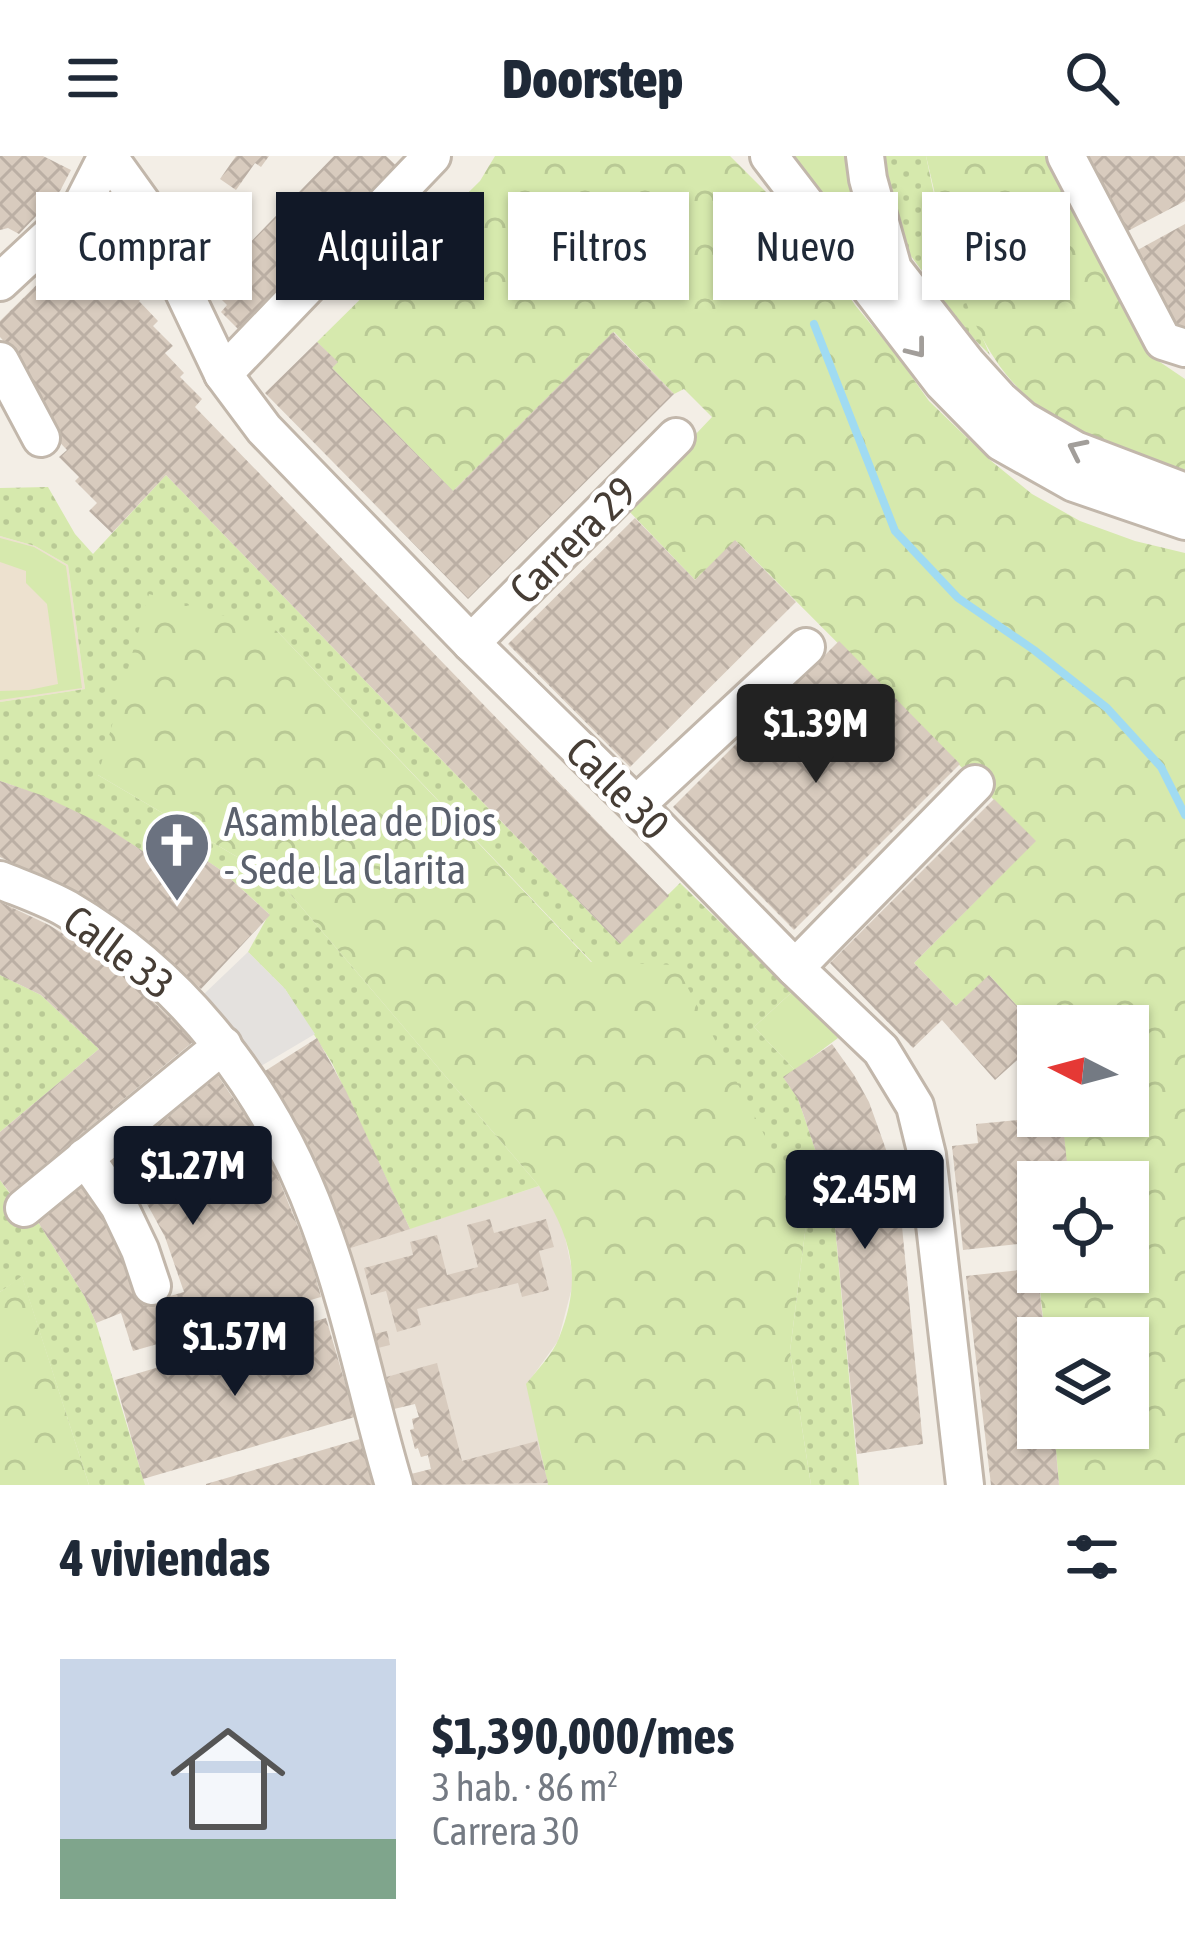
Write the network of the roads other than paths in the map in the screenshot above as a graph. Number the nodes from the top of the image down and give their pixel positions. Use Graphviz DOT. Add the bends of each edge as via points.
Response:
graph roads {
  1 [pos="107,156"];
  2 [pos="432,156"];
  3 [pos="769,156"];
  4 [pos="865,156"];
  5 [pos="1066,156"];
  6 [pos="0,282"];
  7 [pos="1185,348"];
  8 [pos="0,361"];
  9 [pos="223,374"];
  10 [pos="676,437"];
  11 [pos="40,438"];
  12 [pos="1185,492"];
  13 [pos="1185,521"];
  14 [pos="471,643"];
  15 [pos="806,647"];
  16 [pos="975,784"];
  17 [pos="636,805"];
  18 [pos="0,880"];
  19 [pos="795,968"];
  20 [pos="223,1045"];
  21 [pos="85,1157"];
  22 [pos="23,1208"];
  23 [pos="152,1286"];
  24 [pos="394,1485"];
  25 [pos="965,1485"];
  1 -- 6 [label="street" via="81,207"];
  1 -- 9 [label="street, Calle 30" via="141,202"];
  2 -- 9 [label="street"];
  3 -- 13 [label="street, one-way" via="944,383 1001,442 1074,483"];
  12 -- 4 [label="street, one-way" via="1075,450 999,399 893,268"];
  5 -- 7 [label="street" via="1163,341"];
  8 -- 11 [label="street"];
  9 -- 14 [label="street, Calle 30" via="264,429"];
  10 -- 14 [label="street, Carrera 29"];
  14 -- 17 [label="street, Calle 30"];
  15 -- 17 [label="street"];
  16 -- 19 [label="street"];
  17 -- 19 [label="street, Calle 30"];
  18 -- 20 [label="street, Calle 33" via="108,936"];
  19 -- 25 [label="street, Calle 30" via="881,1050 915,1106"];
  20 -- 21 [label="street"];
  20 -- 24 [label="street, Calle 33" via="286,1145 319,1221"];
  21 -- 22 [label="street"];
  21 -- 23 [label="street" via="119,1205"];
}
